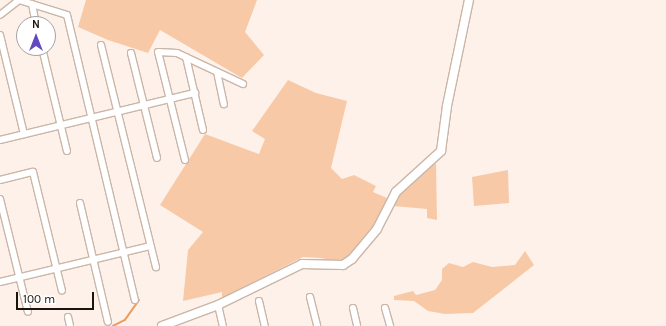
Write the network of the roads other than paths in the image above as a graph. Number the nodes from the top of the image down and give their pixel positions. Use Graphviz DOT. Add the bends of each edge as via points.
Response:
graph roads {
  1 [pos="469,0"];
  2 [pos="32,4"];
  3 [pos="0,15"];
  4 [pos="34,16"];
  5 [pos="0,35"];
  6 [pos="102,45"];
  7 [pos="131,53"];
  8 [pos="44,56"];
  9 [pos="186,57"];
  10 [pos="217,72"];
  11 [pos="243,84"];
  12 [pos="195,93"];
  13 [pos="170,99"];
  14 [pos="224,104"];
  15 [pos="144,105"];
  16 [pos="118,112"];
  17 [pos="92,118"];
  18 [pos="60,126"];
  19 [pos="204,130"];
  20 [pos="24,134"];
  21 [pos="0,140"];
  22 [pos="66,151"];
  23 [pos="157,158"];
  24 [pos="185,160"];
  25 [pos="0,180"];
  26 [pos="0,199"];
  27 [pos="80,203"];
  28 [pos="150,246"];
  29 [pos="124,252"];
  30 [pos="93,260"];
  31 [pos="156,267"];
  32 [pos="56,269"];
  33 [pos="19,278"];
  34 [pos="0,282"];
  35 [pos="62,291"];
  36 [pos="310,297"];
  37 [pos="135,300"];
  38 [pos="259,301"];
  39 [pos="218,305"];
  40 [pos="352,308"];
  41 [pos="386,308"];
  42 [pos="28,312"];
  43 [pos="68,317"];
  44 [pos="108,322"];
  45 [pos="70,326"];
  46 [pos="162,326"];
  47 [pos="223,326"];
  48 [pos="265,326"];
  49 [pos="317,326"];
  50 [pos="357,326"];
  51 [pos="390,326"];
  1 -- 39 [label="street" via="447,106 443,143 436,157 396,192 377,229 348,262 335,266 302,264"];
  2 -- 3 [label="street" via="19,0"];
  2 -- 4 [label="street"];
  2 -- 17 [label="street" via="67,15"];
  5 -- 20 [label="street"];
  6 -- 16 [label="street"];
  7 -- 15 [label="street"];
  8 -- 18 [label="street"];
  9 -- 10 [label="street"];
  9 -- 12 [label="street"];
  9 -- 13 [label="street" via="177,53 158,52"];
  10 -- 11 [label="street"];
  10 -- 14 [label="street"];
  12 -- 13 [label="street"];
  12 -- 19 [label="street"];
  13 -- 15 [label="street"];
  13 -- 24 [label="street"];
  15 -- 16 [label="street"];
  15 -- 23 [label="street"];
  16 -- 17 [label="street"];
  16 -- 28 [label="street"];
  17 -- 18 [label="street"];
  17 -- 29 [label="street"];
  18 -- 20 [label="street"];
  18 -- 22 [label="street"];
  20 -- 21 [label="street"];
  25 -- 32 [label="street" via="33,172"];
  26 -- 33 [label="street"];
  27 -- 30 [label="street"];
  28 -- 29 [label="street"];
  28 -- 31 [label="street"];
  29 -- 30 [label="street"];
  29 -- 37 [label="street"];
  30 -- 32 [label="street"];
  30 -- 44 [label="street"];
  32 -- 33 [label="street"];
  32 -- 35 [label="street"];
  33 -- 34 [label="street"];
  33 -- 42 [label="street"];
  36 -- 49 [label="street"];
  38 -- 48 [label="street"];
  39 -- 46 [label="street"];
  39 -- 47 [label="street"];
  40 -- 50 [label="street"];
  41 -- 51 [label="street"];
  43 -- 45 [label="street"];
}
